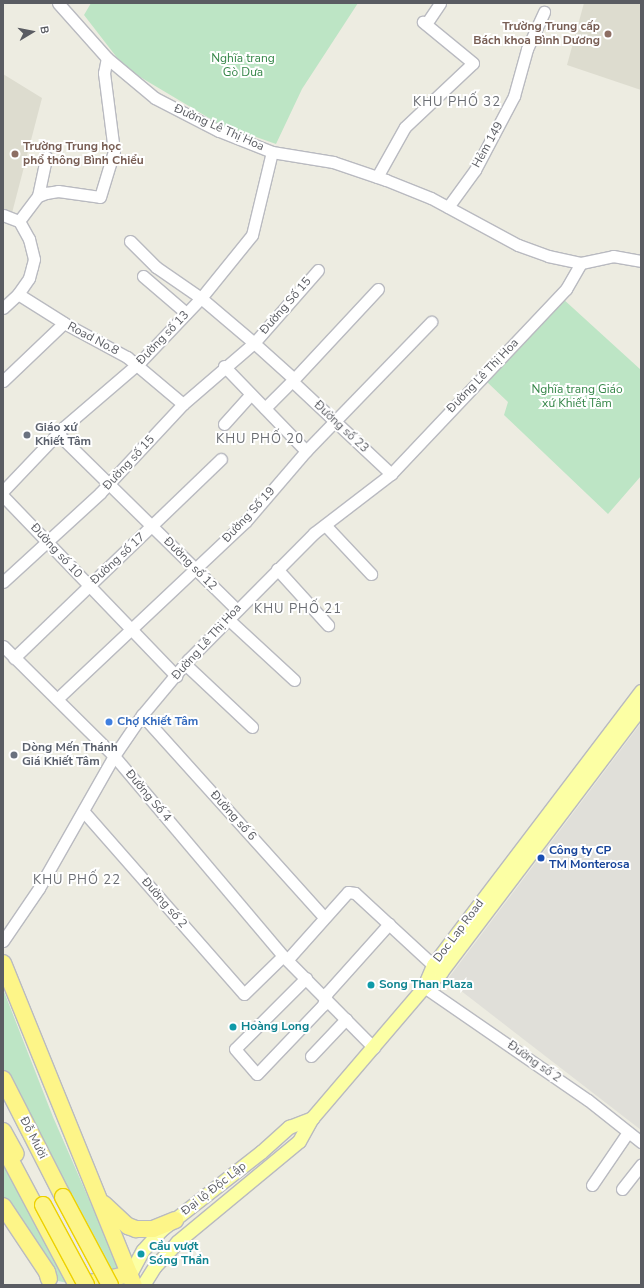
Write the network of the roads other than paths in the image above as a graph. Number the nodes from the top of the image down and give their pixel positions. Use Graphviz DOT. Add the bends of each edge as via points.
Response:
graph roads {
  1 [pos="58,3"];
  2 [pos="440,3"];
  3 [pos="544,12"];
  4 [pos="107,58"];
  5 [pos="272,152"];
  6 [pos="46,157"];
  7 [pos="377,176"];
  8 [pos="38,196"];
  9 [pos="448,207"];
  10 [pos="3,215"];
  11 [pos="19,221"];
  12 [pos="130,242"];
  13 [pos="641,261"];
  14 [pos="581,263"];
  15 [pos="318,270"];
  16 [pos="143,276"];
  17 [pos="378,289"];
  18 [pos="18,294"];
  19 [pos="201,298"];
  20 [pos="3,308"];
  21 [pos="186,313"];
  22 [pos="431,322"];
  23 [pos="64,323"];
  24 [pos="254,343"];
  25 [pos="137,365"];
  26 [pos="224,366"];
  27 [pos="293,380"];
  28 [pos="3,381"];
  29 [pos="251,394"];
  30 [pos="183,404"];
  31 [pos="265,408"];
  32 [pos="334,420"];
  33 [pos="224,424"];
  34 [pos="58,434"];
  35 [pos="306,451"];
  36 [pos="221,459"];
  37 [pos="390,474"];
  38 [pos="109,484"];
  39 [pos="3,491"];
  40 [pos="3,496"];
  41 [pos="326,526"];
  42 [pos="152,527"];
  43 [pos="48,540"];
  44 [pos="195,569"];
  45 [pos="277,569"];
  46 [pos="371,574"];
  47 [pos="3,582"];
  48 [pos="89,587"];
  49 [pos="237,610"];
  50 [pos="228,619"];
  51 [pos="328,625"];
  52 [pos="131,630"];
  53 [pos="3,646"];
  54 [pos="14,658"];
  55 [pos="185,664"];
  56 [pos="176,676"];
  57 [pos="294,680"];
  58 [pos="641,691"];
  59 [pos="57,699"];
  60 [pos="641,708"];
  61 [pos="142,715"];
  62 [pos="252,727"];
  63 [pos="114,756"];
  64 [pos="84,812"];
  65 [pos="324,917"];
  66 [pos="389,924"];
  67 [pos="3,941"];
  68 [pos="285,958"];
  69 [pos="3,963"];
  70 [pos="433,965"];
  71 [pos="306,978"];
  72 [pos="8,981"];
  73 [pos="424,987"];
  74 [pos="325,999"];
  75 [pos="346,1019"];
  76 [pos="374,1048"];
  77 [pos="311,1056"];
  78 [pos="3,1079"];
  79 [pos="3,1102"];
  80 [pos="312,1118"];
  81 [pos="3,1131"];
  82 [pos="628,1132"];
  83 [pos="641,1142"];
  84 [pos="3,1146"];
  85 [pos="641,1165"];
  86 [pos="592,1185"];
  87 [pos="622,1189"];
  88 [pos="98,1197"];
  89 [pos="49,1202"];
  90 [pos="3,1206"];
  91 [pos="3,1216"];
  92 [pos="175,1220"];
  93 [pos="132,1280"];
  94 [pos="52,1282"];
  95 [pos="77,1285"];
  96 [pos="81,1285"];
  97 [pos="86,1285"];
  98 [pos="100,1285"];
  99 [pos="110,1285"];
  100 [pos="144,1285"];
  1 -- 4 [label="street, Đường Lê Thị Hoa"];
  2 -- 7 [label="street" via="425,23 473,63 405,127"];
  3 -- 9 [label="street, Hẻm 149" via="527,49 514,96 474,170"];
  4 -- 5 [label="street, Đường Lê Thị Hoa" via="155,98 219,131"];
  4 -- 8 [label="street" via="104,73 114,151 100,197 58,191"];
  5 -- 7 [label="street, Đường Lê Thị Hoa" via="333,162"];
  5 -- 19 [label="street, Đường số 13" via="252,235"];
  6 -- 8 [label="street"];
  7 -- 9 [label="street, Đường Lê Thị Hoa"];
  8 -- 11 [label="street"];
  9 -- 14 [label="street, Đường Lê Thị Hoa" via="518,245 556,259"];
  10 -- 11 [label="street"];
  11 -- 18 [label="street" via="29,239 34,260 29,278"];
  12 -- 19 [label="street, Đường số 23" via="156,267"];
  13 -- 14 [label="street" via="612,256"];
  14 -- 37 [label="street, Đường Lê Thị Hoa" via="566,289"];
  15 -- 24 [label="street, Đường Số 15"];
  16 -- 21 [label="street"];
  17 -- 27 [label="street"];
  18 -- 20 [label="street"];
  18 -- 23 [label="street, Road No.8"];
  19 -- 21 [label="street, Đường số 13"];
  19 -- 24 [label="street, Đường số 23"];
  21 -- 25 [label="street, Đường số 13"];
  22 -- 32 [label="street, Đường Số 19"];
  23 -- 25 [label="street, Road No.8"];
  23 -- 28 [label="street"];
  24 -- 26 [label="street, Đường số 15"];
  24 -- 27 [label="street, Đường số 23"];
  25 -- 30 [label="street, Road No.8"];
  25 -- 34 [label="street, Đường số 13"];
  26 -- 29 [label="street"];
  26 -- 30 [label="street, Đường số 15"];
  27 -- 31 [label="street"];
  27 -- 32 [label="street, Đường số 23"];
  29 -- 31 [label="street"];
  29 -- 33 [label="street"];
  30 -- 38 [label="street, Đường số 15"];
  31 -- 35 [label="street"];
  32 -- 35 [label="street, Đường Số 19"];
  32 -- 37 [label="street, Đường số 23"];
  34 -- 38 [label="street, Đường số 12"];
  34 -- 39 [label="street, Đường số 13"];
  35 -- 44 [label="street, Đường Số 19" via="246,521"];
  36 -- 42 [label="street, Đường số 17"];
  37 -- 41 [label="street, Đường Lê Thị Hoa"];
  38 -- 42 [label="street, Đường số 12"];
  38 -- 43 [label="street, Đường số 15"];
  40 -- 43 [label="street, Đường số 10"];
  41 -- 45 [label="street, Đường Lê Thị Hoa" via="314,533"];
  41 -- 46 [label="street"];
  42 -- 44 [label="street, Đường số 12"];
  42 -- 48 [label="street, Đường số 17"];
  43 -- 47 [label="street, Đường số 15"];
  43 -- 48 [label="street, Đường số 10"];
  44 -- 49 [label="street, Đường số 12"];
  44 -- 52 [label="street, Đường Số 19"];
  45 -- 49 [label="street, Đường Lê Thị Hoa"];
  45 -- 51 [label="street"];
  48 -- 52 [label="street, Đường số 10"];
  48 -- 54 [label="street, Đường số 17"];
  49 -- 50 [label="street, Đường Lê Thị Hoa"];
  50 -- 55 [label="street, Đường Lê Thị Hoa"];
  50 -- 57 [label="street"];
  52 -- 56 [label="street, Đường số 10"];
  52 -- 59 [label="street, Đường Số 19"];
  53 -- 54 [label="street, Đường Số 4"];
  54 -- 59 [label="street, Đường Số 4"];
  55 -- 56 [label="street, Đường Lê Thị Hoa"];
  55 -- 62 [label="street"];
  56 -- 61 [label="street, Đường Lê Thị Hoa"];
  58 -- 70 [label="main road, Doc Lap Road"];
  59 -- 63 [label="street, Đường Số 4"];
  60 -- 73 [label="main road, Doc Lap Road" via="441,972"];
  61 -- 63 [label="street, Đường Lê Thị Hoa"];
  61 -- 65 [label="street, Đường số 6"];
  63 -- 64 [label="street, Đường Lê Thị Hoa"];
  63 -- 68 [label="street, Đường Số 4"];
  64 -- 67 [label="street, Đường Lê Thị Hoa"];
  64 -- 68 [label="street, Đường số 2" via="244,994"];
  65 -- 66 [label="street" via="348,892 355,893"];
  65 -- 68 [label="street"];
  66 -- 70 [label="street"];
  66 -- 74 [label="street"];
  68 -- 71 [label="street, Đường Số 4"];
  69 -- 72 [label="highway"];
  70 -- 73 [label="main road, Doc Lap Road"];
  71 -- 74 [label="street, Đường Số 4"];
  71 -- 74 [label="street" via="235,1049 257,1074 323,1005"];
  72 -- 88 [label="highway"];
  73 -- 76 [label="main road, Đại lộ Độc Lập"];
  73 -- 82 [label="street, Đường số 2" via="583,1096"];
  74 -- 75 [label="street, Đường Số 4"];
  75 -- 76 [label="street, Đường Số 4"];
  75 -- 77 [label="street"];
  76 -- 80 [label="main road, Đại lộ Độc Lập"];
  78 -- 89 [label="highway, Đỗ Mười"];
  79 -- 89 [label="highway, Đỗ Mười"];
  80 -- 92 [label="main road, Đại lộ Độc Lập" via="288,1127 261,1152"];
  80 -- 100 [label="main road, Đại lộ Độc Lập" via="299,1141 177,1242 156,1266"];
  81 -- 89 [label="highway, Đỗ Mười"];
  82 -- 83 [label="street, Đường số 2"];
  82 -- 86 [label="street"];
  84 -- 89 [label="highway"];
  85 -- 87 [label="street"];
  88 -- 92 [label="highway" via="112,1213 136,1229 153,1229"];
  88 -- 93 [label="highway"];
  89 -- 95 [label="highway"];
  89 -- 97 [label="highway, bridge"];
  89 -- 98 [label="highway"];
  89 -- 99 [label="highway, bridge"];
  90 -- 94 [label="highway"];
  91 -- 94 [label="highway"];
  92 -- 93 [label="main road, Đại lộ Độc Lập" via="148,1243"];
  93 -- 96 [label="highway"];
}
